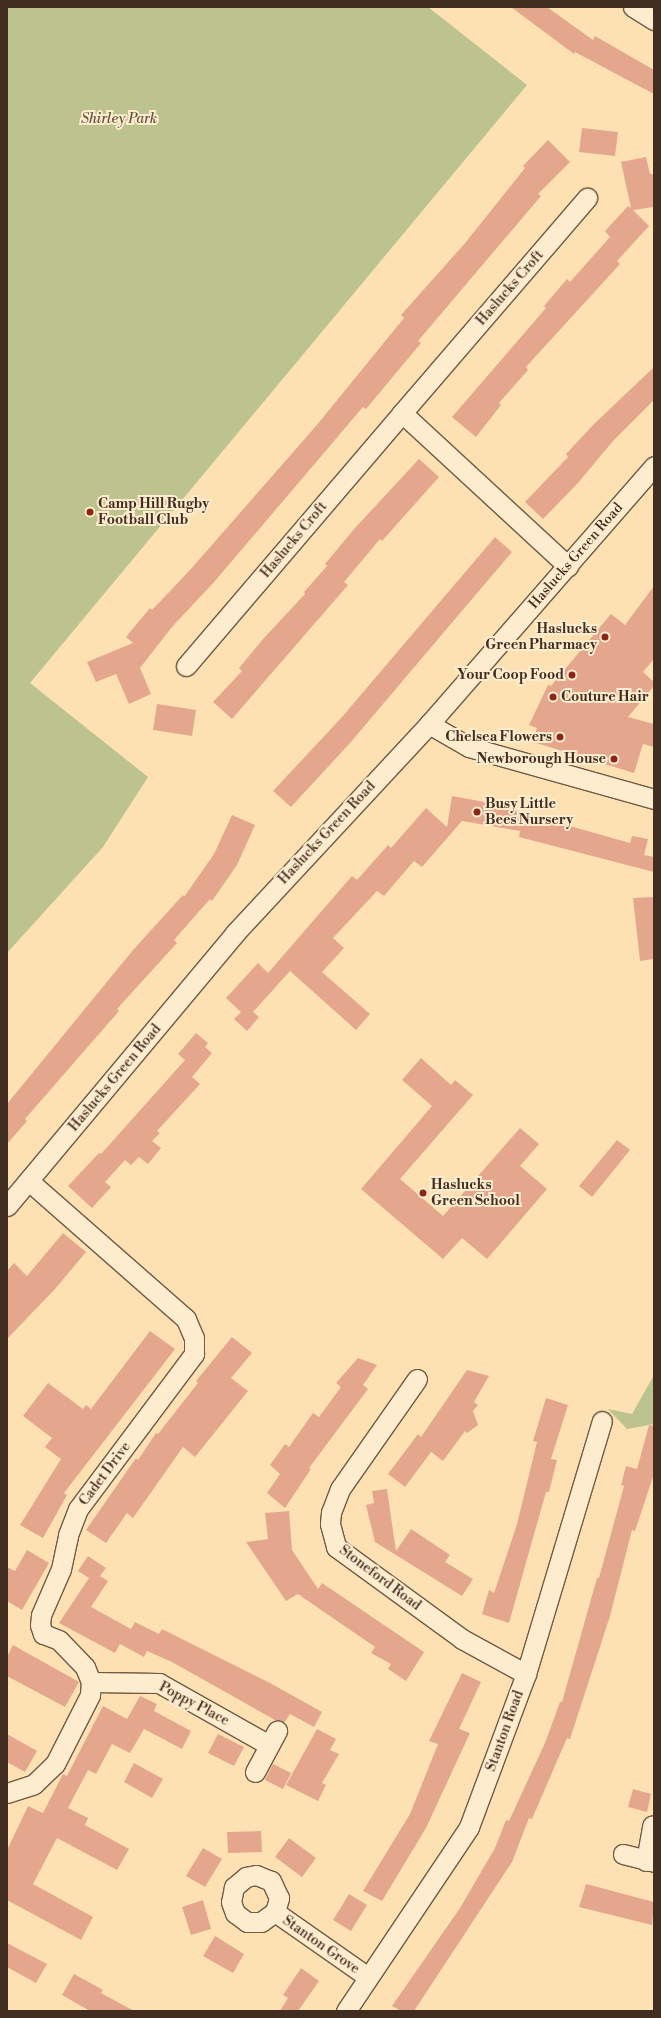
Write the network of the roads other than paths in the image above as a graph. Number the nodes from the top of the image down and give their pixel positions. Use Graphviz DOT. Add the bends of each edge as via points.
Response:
graph roads {
  1 [pos="633,7"];
  2 [pos="654,20"];
  3 [pos="587,198"];
  4 [pos="402,414"];
  5 [pos="654,466"];
  6 [pos="568,566"];
  7 [pos="186,666"];
  8 [pos="429,724"];
  9 [pos="654,799"];
  10 [pos="29,1181"];
  11 [pos="7,1206"];
  12 [pos="417,1379"];
  13 [pos="602,1421"];
  14 [pos="526,1674"];
  15 [pos="91,1682"];
  16 [pos="255,1772"];
  17 [pos="7,1793"];
  18 [pos="652,1826"];
  19 [pos="623,1854"];
  20 [pos="650,1862"];
  21 [pos="274,1912"];
  22 [pos="368,1977"];
  23 [pos="346,2011"];
  1 -- 2 [label="street"];
  3 -- 4 [label="street, Haslucks Croft"];
  4 -- 6 [label="street"];
  4 -- 7 [label="street, Haslucks Croft"];
  5 -- 6 [label="street, Haslucks Green Road"];
  6 -- 8 [label="street, Haslucks Green Road"];
  8 -- 9 [label="street" via="469,747"];
  8 -- 10 [label="street, Haslucks Green Road" via="235,933"];
  10 -- 11 [label="street, Haslucks Green Road"];
  10 -- 15 [label="street, Cadet Drive" via="186,1319 194,1338 194,1354 78,1509 68,1535 61,1569 41,1615 40,1625 43,1634 59,1640 73,1652 85,1667"];
  12 -- 14 [label="street, Stoneford Road" via="340,1489 331,1518 336,1547 462,1638"];
  13 -- 14 [label="street, Stanton Road"];
  14 -- 22 [label="street, Stanton Road" via="469,1827"];
  15 -- 16 [label="street, Poppy Place" via="159,1683 273,1738"];
  15 -- 17 [label="street" via="90,1695 55,1764 34,1784"];
  18 -- 20 [label="street"];
  19 -- 20 [label="street"];
  21 -- 22 [label="street, Stanton Grove"];
  22 -- 23 [label="street, Stanton Road"];
}
